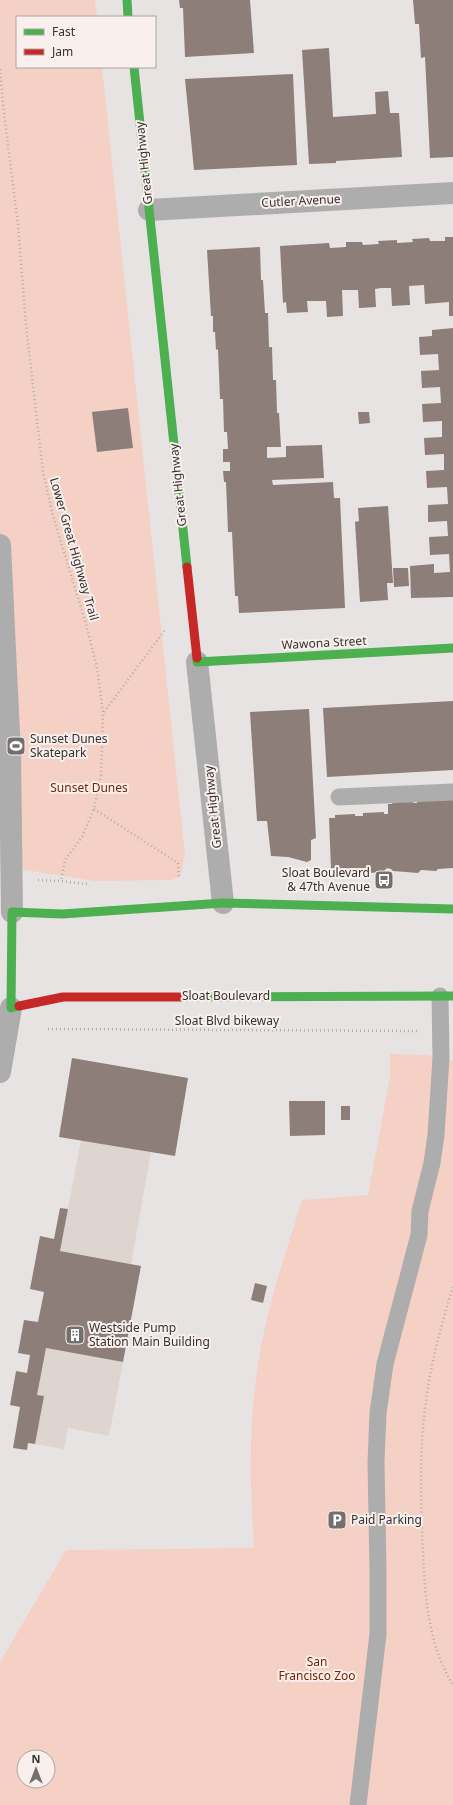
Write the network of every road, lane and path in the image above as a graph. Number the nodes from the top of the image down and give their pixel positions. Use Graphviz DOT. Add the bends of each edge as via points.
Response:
graph roads {
  1 [pos="127,0"];
  2 [pos="128,16"];
  3 [pos="134,68"];
  4 [pos="0,69"];
  5 [pos="453,193"];
  6 [pos="149,210"];
  7 [pos="0,546"];
  8 [pos="164,630"];
  9 [pos="453,648"];
  10 [pos="197,662"];
  11 [pos="103,712"];
  12 [pos="453,792"];
  13 [pos="340,797"];
  14 [pos="94,809"];
  15 [pos="61,881"];
  16 [pos="179,881"];
  17 [pos="224,903"];
  18 [pos="453,908"];
  19 [pos="6,912"];
  20 [pos="447,996"];
  21 [pos="6,1016"];
  22 [pos="440,1031"];
  23 [pos="0,1072"];
  24 [pos="453,1286"];
  25 [pos="453,1685"];
  26 [pos="358,1805"];
  1 -- 2 [label="street"];
  3 -- 6 [label="street, Great Highway"];
  4 -- 11 [label="path, Lower Great Highway Trail" via="43,472 53,516 86,624 97,668"];
  5 -- 6 [label="street, Cutler Avenue"];
  6 -- 10 [label="street, Great Highway"];
  7 -- 19 [label="street" via="10,754"];
  8 -- 11 [label="path"];
  9 -- 10 [label="street, Wawona Street"];
  10 -- 17 [label="street, Great Highway"];
  11 -- 14 [label="path, Lower Great Highway Trail" via="101,775"];
  12 -- 13 [label="lane"];
  14 -- 15 [label="path, Lower Great Highway Trail" via="82,837 66,860"];
  14 -- 16 [label="path" via="178,863"];
  17 -- 18 [label="street"];
  17 -- 19 [label="street" via="62,914"];
  19 -- 21 [label="street"];
  20 -- 21 [label="street, Sloat Boulevard" via="63,997"];
  20 -- 22 [label="lane"];
  21 -- 22 [label="path, Sloat Blvd bikeway"];
  21 -- 23 [label="street"];
  22 -- 26 [label="lane" via="441,1058 432,1163 420,1211 419,1235 385,1364 378,1413 378,1634"];
  24 -- 25 [label="path" via="432,1363 425,1408 421,1498 427,1602 439,1658"];
}
